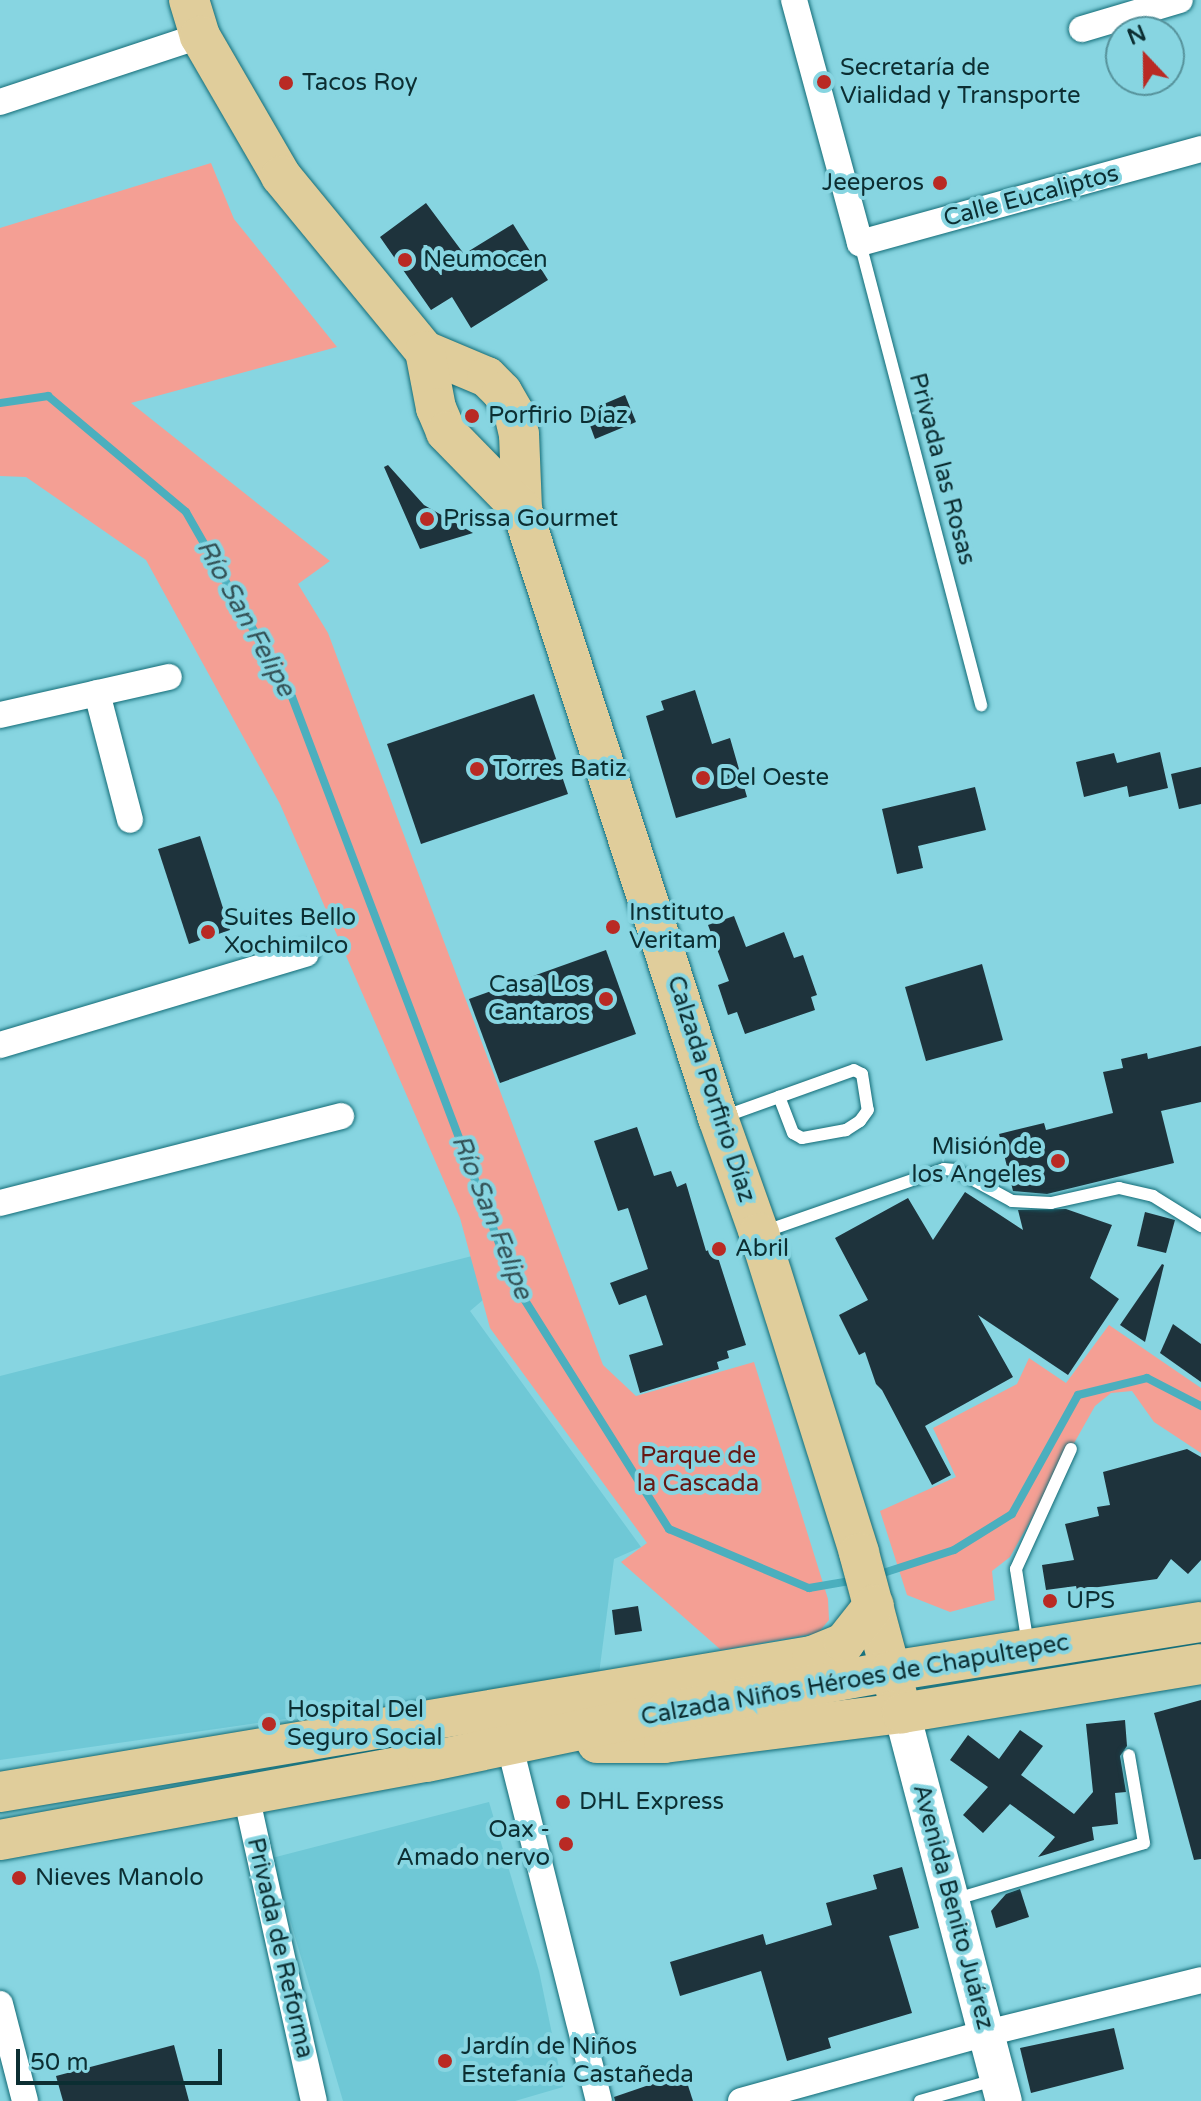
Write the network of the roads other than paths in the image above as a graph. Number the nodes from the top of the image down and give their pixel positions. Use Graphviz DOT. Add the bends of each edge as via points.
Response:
graph roads {
  1 [pos="794,0"];
  2 [pos="1180,0"];
  3 [pos="194,18"];
  4 [pos="1082,29"];
  5 [pos="0,102"];
  6 [pos="1201,149"];
  7 [pos="860,243"];
  8 [pos="425,351"];
  9 [pos="522,510"];
  10 [pos="169,677"];
  11 [pos="97,693"];
  12 [pos="981,705"];
  13 [pos="0,715"];
  14 [pos="130,820"];
  15 [pos="306,954"];
  16 [pos="0,1045"];
  17 [pos="779,1097"];
  18 [pos="341,1116"];
  19 [pos="718,1118"];
  20 [pos="0,1203"];
  21 [pos="1201,1226"];
  22 [pos="759,1233"];
  23 [pos="1071,1449"];
  24 [pos="874,1605"];
  25 [pos="1201,1622"];
  26 [pos="1028,1649"];
  27 [pos="1201,1664"];
  28 [pos="891,1671"];
  29 [pos="902,1713"];
  30 [pos="446,1717"];
  31 [pos="509,1743"];
  32 [pos="1129,1755"];
  33 [pos="0,1792"];
  34 [pos="246,1795"];
  35 [pos="0,1840"];
  36 [pos="952,1901"];
  37 [pos="1201,1980"];
  38 [pos="0,2004"];
  39 [pos="987,2033"];
  40 [pos="1001,2090"];
  41 [pos="25,2101"];
  42 [pos="314,2101"];
  43 [pos="599,2101"];
  44 [pos="741,2101"];
  45 [pos="920,2101"];
  1 -- 7 [label="street"];
  2 -- 4 [label="street"];
  3 -- 5 [label="street"];
  3 -- 8 [label="main road, Calzada Porfirio Díaz" via="281,176"];
  6 -- 7 [label="street, Calle Eucaliptos"];
  7 -- 12 [label="lane, Privada las Rosas"];
  8 -- 9 [label="main road, Calzada Porfirio Díaz" via="446,432"];
  8 -- 9 [label="main road, Calzada Porfirio Díaz" via="487,377 502,392 519,434"];
  9 -- 19 [label="main road, Calzada Porfirio Díaz"];
  10 -- 11 [label="street"];
  11 -- 13 [label="street"];
  11 -- 14 [label="street"];
  15 -- 16 [label="street"];
  17 -- 17 [label="lane" via="854,1070 862,1074 868,1110 846,1130 802,1138 793,1133"];
  17 -- 19 [label="lane"];
  18 -- 20 [label="street"];
  19 -- 22 [label="main road, Calzada Porfirio Díaz"];
  21 -- 22 [label="lane" via="1153,1196 1119,1188 1051,1203 1012,1201 944,1169"];
  22 -- 24 [label="main road, Calzada Porfirio Díaz"];
  23 -- 26 [label="lane" via="1016,1569"];
  24 -- 28 [label="main road, Calzada Porfirio Díaz"];
  24 -- 30 [label="main road" via="844,1643 812,1656"];
  25 -- 26 [label="main road, Calzada Niños Héroes de Chapultepec"];
  26 -- 28 [label="main road, Calzada Niños Héroes de Chapultepec"];
  27 -- 29 [label="main road, Calzada Niños Héroes de Chapultepec"];
  28 -- 29 [label="main road, Calzada Porfirio Díaz"];
  28 -- 31 [label="main road, Calzada Niños Héroes de Chapultepec"];
  29 -- 31 [label="main road, Calzada Niños Héroes de Chapultepec" via="664,1743"];
  29 -- 36 [label="main road, Avenida Benito Juárez"];
  30 -- 31 [label="main road, Calzada Niños Héroes de Chapultepec"];
  30 -- 33 [label="main road"];
  31 -- 34 [label="main road, Calzada Niños Héroes de Chapultepec"];
  31 -- 43 [label="street"];
  32 -- 36 [label="lane" via="1144,1843"];
  34 -- 35 [label="main road, Calzada Niños Héroes de Chapultepec"];
  34 -- 42 [label="street, Privada de Reforma"];
  36 -- 39 [label="main road, Avenida Benito Juárez"];
  37 -- 39 [label="street"];
  38 -- 41 [label="street"];
  39 -- 40 [label="main road, Avenida Benito Juárez"];
  39 -- 44 [label="street"];
  40 -- 45 [label="lane"];
}
